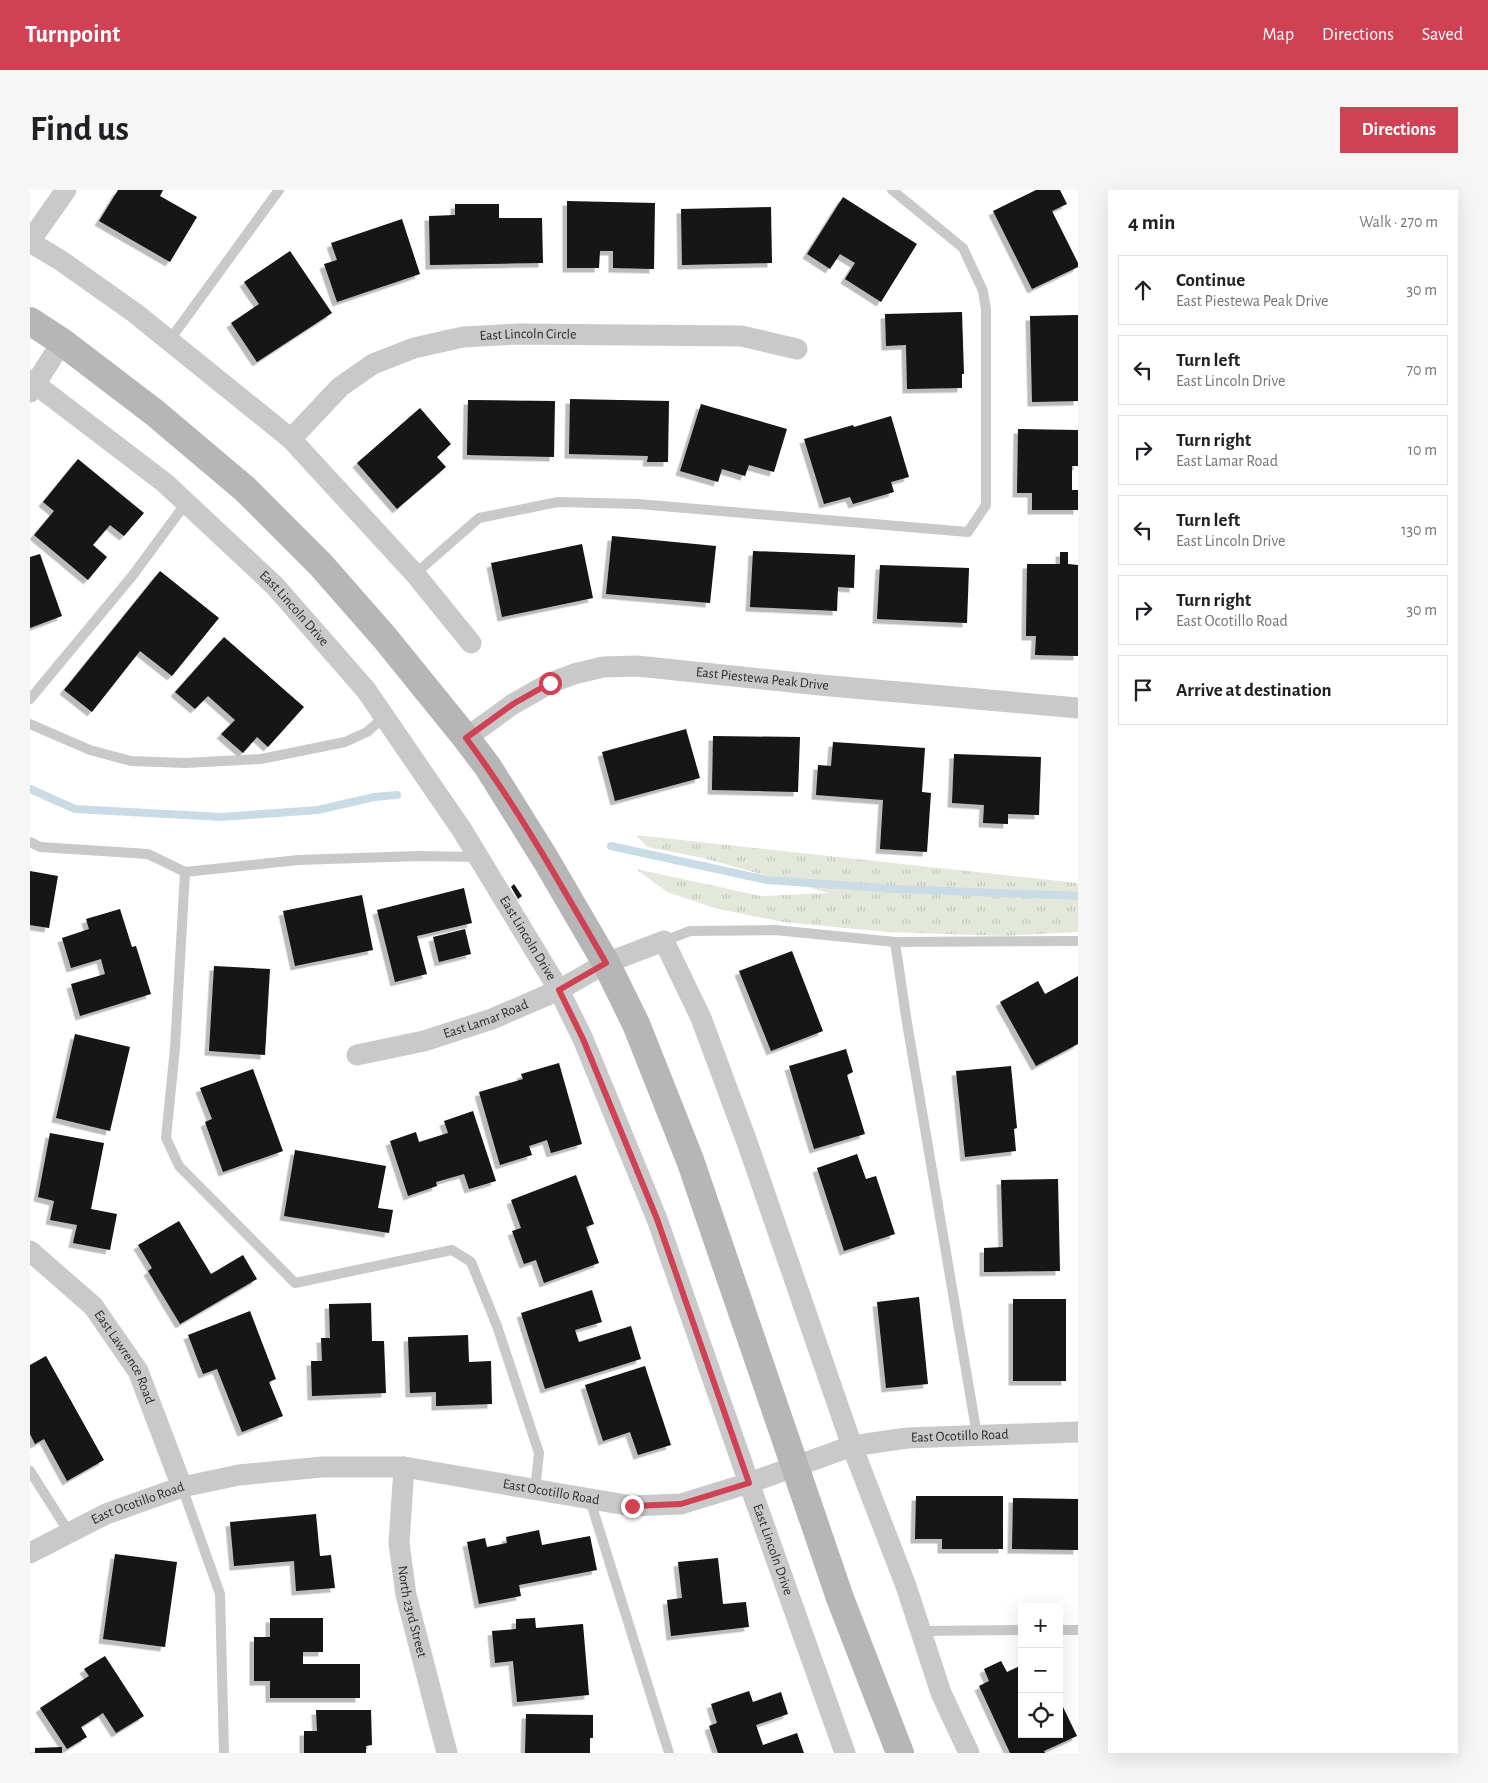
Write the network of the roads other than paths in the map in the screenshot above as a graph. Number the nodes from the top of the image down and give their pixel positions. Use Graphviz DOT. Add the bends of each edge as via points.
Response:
graph roads {
  1 [pos="66,190"];
  2 [pos="279,190"];
  3 [pos="892,190"];
  4 [pos="30,242"];
  5 [pos="30,320"];
  6 [pos="170,341"];
  7 [pos="62,342"];
  8 [pos="797,348"];
  9 [pos="32,385"];
  10 [pos="290,439"];
  11 [pos="186,503"];
  12 [pos="415,574"];
  13 [pos="471,643"];
  14 [pos="30,699"];
  15 [pos="1078,708"];
  16 [pos="384,717"];
  17 [pos="30,724"];
  18 [pos="466,738"];
  19 [pos="30,842"];
  20 [pos="479,856"];
  21 [pos="185,872"];
  22 [pos="664,941"];
  23 [pos="895,942"];
  24 [pos="1078,942"];
  25 [pos="606,963"];
  26 [pos="559,990"];
  27 [pos="357,1055"];
  28 [pos="30,1251"];
  29 [pos="1078,1432"];
  30 [pos="977,1435"];
  31 [pos="852,1446"];
  32 [pos="796,1467"];
  33 [pos="404,1468"];
  34 [pos="30,1471"];
  35 [pos="749,1483"];
  36 [pos="182,1487"];
  37 [pos="535,1490"];
  38 [pos="590,1500"];
  39 [pos="70,1534"];
  40 [pos="30,1553"];
  41 [pos="1018,1630"];
  42 [pos="1063,1630"];
  43 [pos="1078,1630"];
  44 [pos="920,1631"];
  45 [pos="224,1753"];
  46 [pos="447,1753"];
  47 [pos="669,1753"];
  48 [pos="845,1753"];
  49 [pos="900,1753"];
  50 [pos="969,1753"];
  1 -- 4 [label="street"];
  2 -- 6 [label="lane"];
  3 -- 12 [label="lane" via="963,248 983,291 986,310 986,506 968,532 638,504 558,502 479,518"];
  4 -- 6 [label="street" via="60,260"];
  5 -- 7 [label="main road"];
  6 -- 10 [label="street"];
  7 -- 9 [label="street"];
  7 -- 18 [label="main road" via="155,413 245,489 321,565"];
  8 -- 10 [label="street, East Lincoln Circle" via="741,336 518,334 463,337 414,348 373,364 340,387"];
  9 -- 11 [label="street, East Lincoln Drive" via="165,483"];
  10 -- 12 [label="street"];
  11 -- 14 [label="lane" via="133,575"];
  11 -- 16 [label="street, East Lincoln Drive" via="275,586 366,690"];
  12 -- 13 [label="street"];
  15 -- 18 [label="street, East Piestewa Peak Drive" via="637,666 603,667 550,683 513,704"];
  16 -- 17 [label="lane" via="367,732 345,742 261,760 185,764 130,761 90,750"];
  16 -- 20 [label="street, East Lincoln Drive"];
  18 -- 25 [label="main road" via="488,766"];
  19 -- 21 [label="lane" via="40,847 148,854"];
  20 -- 21 [label="lane" via="298,860"];
  20 -- 26 [label="street, East Lincoln Drive"];
  21 -- 37 [label="lane" via="175,1048 166,1138 179,1166 295,1283 452,1250 471,1262 497,1326 539,1453"];
  22 -- 23 [label="lane" via="690,931 775,930"];
  22 -- 25 [label="street"];
  22 -- 31 [label="street" via="701,1018"];
  23 -- 24 [label="lane"];
  23 -- 30 [label="lane"];
  25 -- 26 [label="street, East Lamar Road"];
  25 -- 32 [label="main road" via="636,1024 690,1160"];
  26 -- 27 [label="street, East Lamar Road" via="492,1019 424,1041"];
  26 -- 35 [label="street, East Lincoln Drive" via="583,1039 657,1219"];
  28 -- 36 [label="street, East Lawrence Road" via="93,1306 138,1371"];
  29 -- 30 [label="street, East Ocotillo Road"];
  30 -- 31 [label="street, East Ocotillo Road" via="907,1438"];
  31 -- 32 [label="street, East Ocotillo Road"];
  31 -- 44 [label="street"];
  32 -- 35 [label="street, East Ocotillo Road"];
  32 -- 49 [label="main road" via="840,1598"];
  33 -- 36 [label="street, East Ocotillo Road" via="322,1467 239,1475"];
  33 -- 37 [label="street, East Ocotillo Road"];
  33 -- 46 [label="street, North 23rd Street" via="399,1543 406,1595"];
  34 -- 39 [label="lane"];
  35 -- 38 [label="street, East Ocotillo Road" via="681,1504 632,1506"];
  35 -- 48 [label="street, East Lincoln Drive"];
  36 -- 39 [label="street, East Ocotillo Road" via="106,1514"];
  36 -- 45 [label="lane" via="220,1594"];
  37 -- 38 [label="street, East Ocotillo Road"];
  38 -- 47 [label="lane"];
  39 -- 40 [label="street, East Ocotillo Road"];
  41 -- 44 [label="lane"];
  42 -- 43 [label="lane"];
  44 -- 50 [label="street" via="941,1693"];
}
